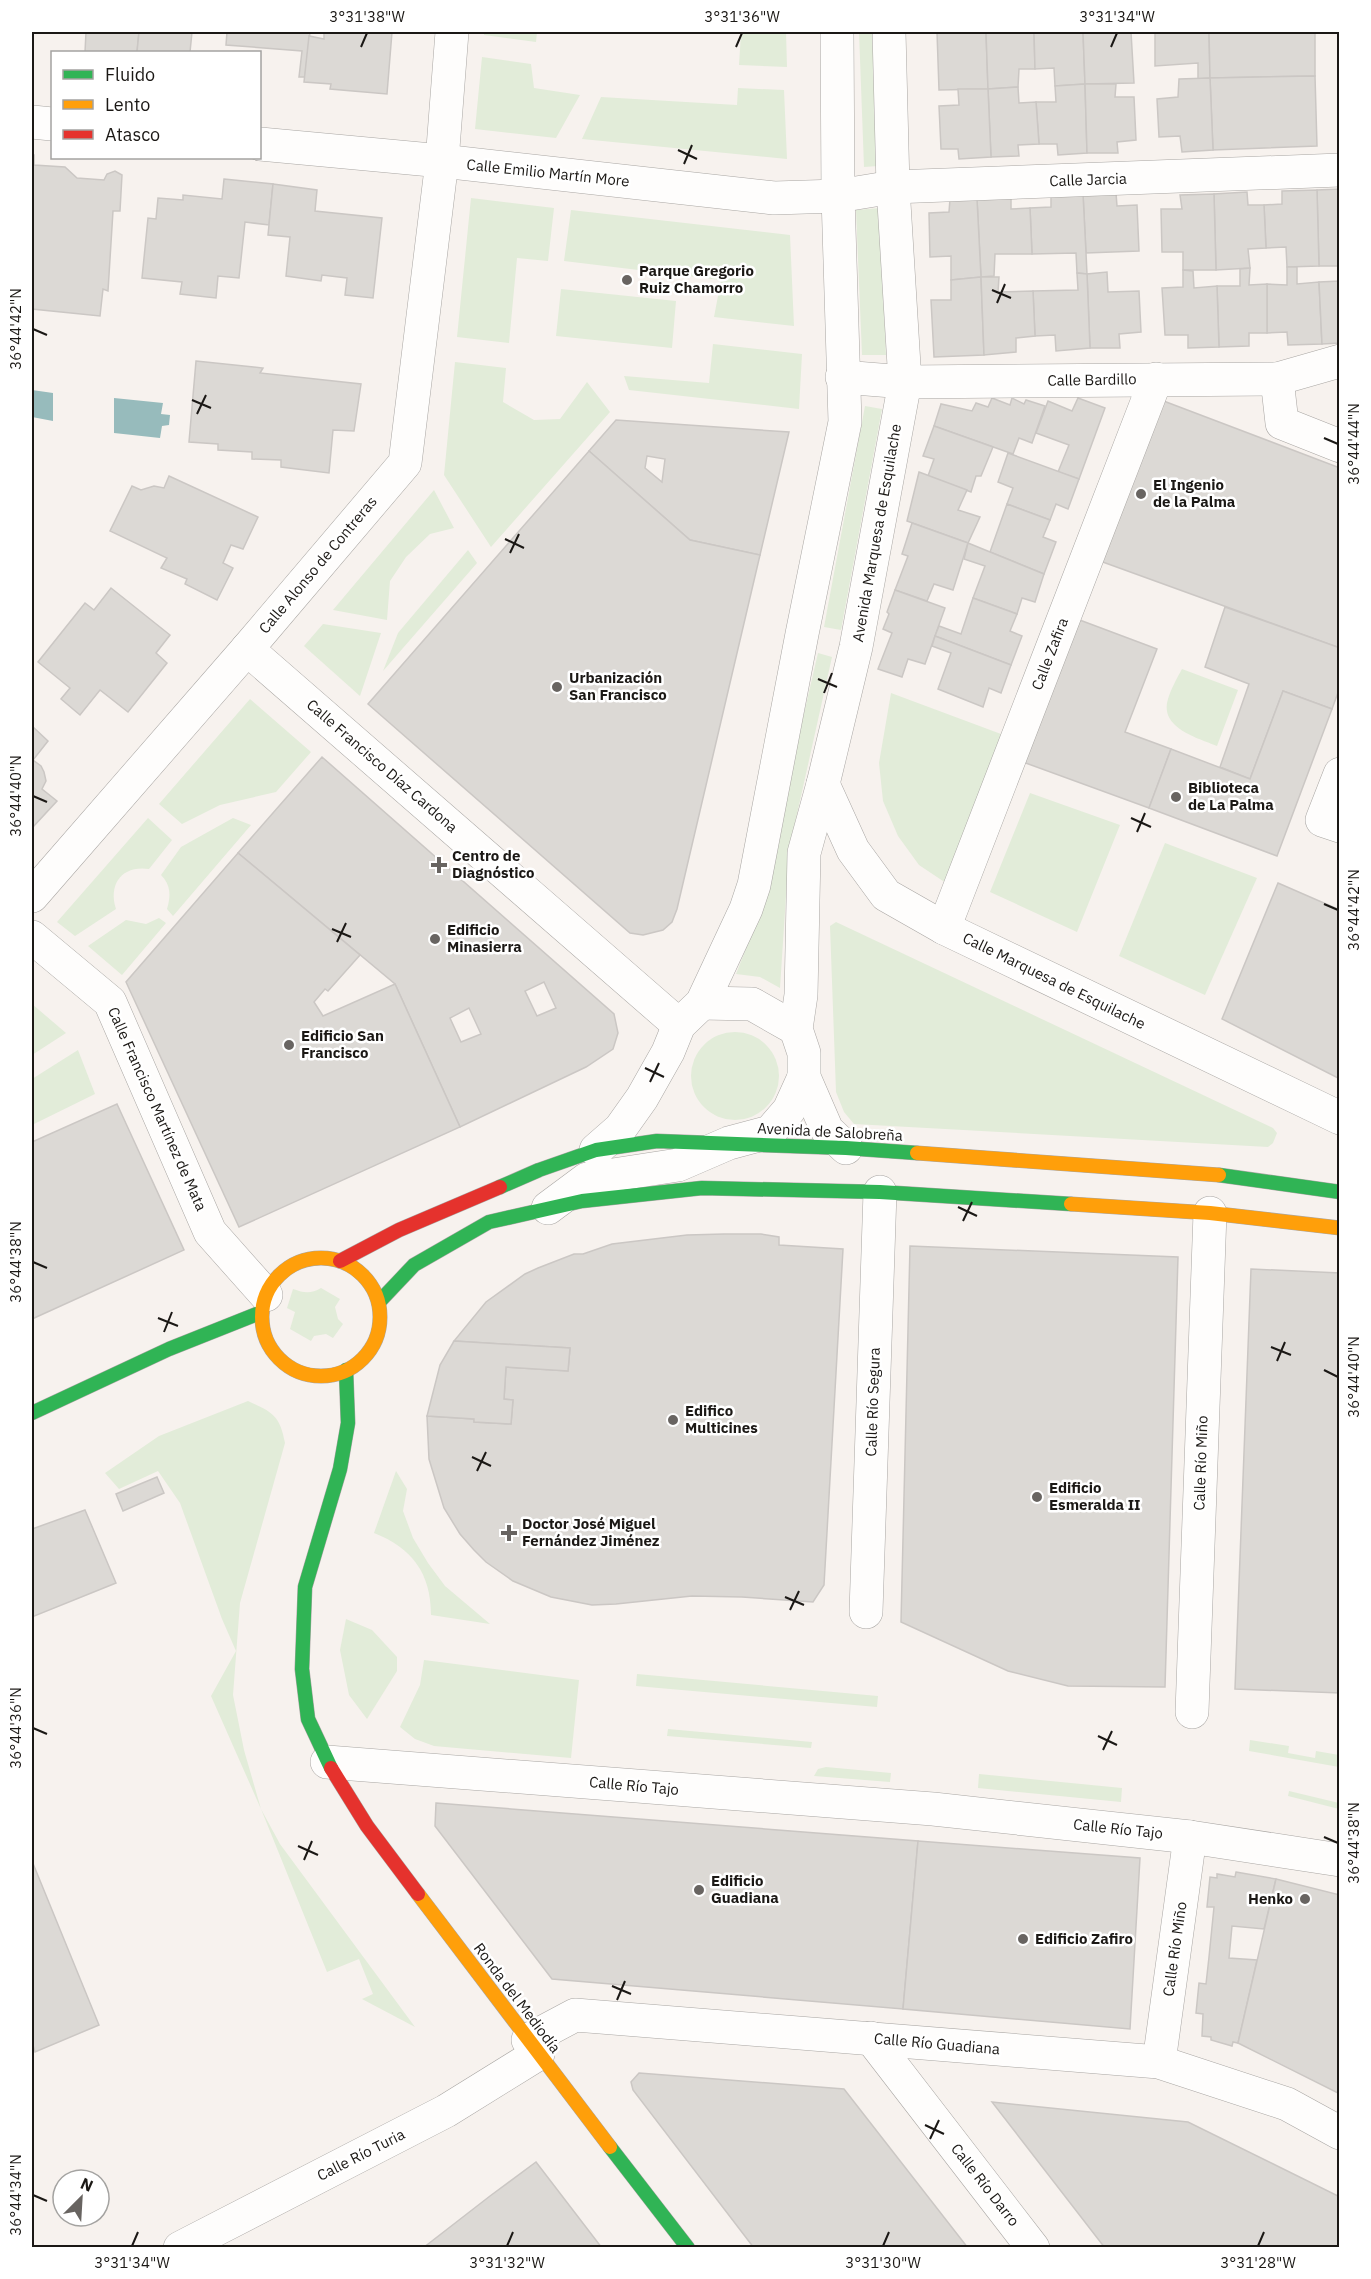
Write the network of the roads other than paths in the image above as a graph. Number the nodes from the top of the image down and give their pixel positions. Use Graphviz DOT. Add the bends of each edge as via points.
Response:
graph roads {
  1 [pos="452,32"];
  2 [pos="837,32"];
  3 [pos="889,32"];
  4 [pos="32,122"];
  5 [pos="51,124"];
  6 [pos="261,144"];
  7 [pos="442,161"];
  8 [pos="1340,170"];
  9 [pos="893,187"];
  10 [pos="838,195"];
  11 [pos="1340,362"];
  12 [pos="842,377"];
  13 [pos="1156,379"];
  14 [pos="1278,379"];
  15 [pos="905,382"];
  16 [pos="1340,446"];
  17 [pos="247,650"];
  18 [pos="1340,774"];
  19 [pos="823,784"];
  20 [pos="1340,826"];
  21 [pos="32,896"];
  22 [pos="944,928"];
  23 [pos="32,937"];
  24 [pos="690,1014"];
  25 [pos="796,1029"];
  26 [pos="804,1077"];
  27 [pos="1340,1118"];
  28 [pos="729,1143"];
  29 [pos="846,1149"];
  30 [pos="596,1150"];
  31 [pos="1340,1191"];
  32 [pos="880,1192"];
  33 [pos="548,1208"];
  34 [pos="1210,1213"];
  35 [pos="1340,1228"];
  36 [pos="340,1261"];
  37 [pos="379,1302"];
  38 [pos="264,1304"];
  39 [pos="346,1370"];
  40 [pos="32,1413"];
  41 [pos="866,1612"];
  42 [pos="1192,1712"];
  43 [pos="327,1762"];
  44 [pos="1190,1837"];
  45 [pos="1340,1860"];
  46 [pos="871,2038"];
  47 [pos="533,2047"];
  48 [pos="1159,2062"];
  49 [pos="1340,2133"];
  50 [pos="180,2247"];
  51 [pos="688,2247"];
  52 [pos="1033,2247"];
  1 -- 7 [label="street, Calle Alonso de Contreras"];
  2 -- 10 [label="street"];
  3 -- 9 [label="street, Avenida Marquesa de Esquilache"];
  4 -- 5 [label="street"];
  6 -- 7 [label="street, Calle Emilio Martín More"];
  7 -- 10 [label="street, Calle Emilio Martín More" via="774,198"];
  7 -- 17 [label="street, Calle Alonso de Contreras" via="405,463"];
  8 -- 9 [label="street, Calle Jarcia"];
  9 -- 10 [label="street, Calle Jarcia"];
  9 -- 15 [label="street, Avenida Marquesa de Esquilache"];
  10 -- 12 [label="street"];
  11 -- 14 [label="street, Calle Bardillo"];
  12 -- 15 [label="street, Calle Bardillo"];
  12 -- 24 [label="street" via="845,422 754,885 746,909"];
  13 -- 14 [label="street, Calle Bardillo"];
  13 -- 15 [label="street, Calle Bardillo"];
  13 -- 22 [label="street, Calle Zafira"];
  14 -- 16 [label="street" via="1282,423"];
  15 -- 19 [label="street, Avenida Marquesa de Esquilache" via="856,647"];
  17 -- 21 [label="street, Calle Alonso de Contreras"];
  17 -- 24 [label="street, Calle Francisco Díaz Cardona"];
  18 -- 20 [label="street" via="1322,820"];
  19 -- 22 [label="street, Calle Marquesa de Esquilache" via="853,850 886,895"];
  19 -- 25 [label="street, Avenida Marquesa de Esquilache" via="804,853 801,995"];
  22 -- 27 [label="street, Calle Marquesa de Esquilache"];
  23 -- 38 [label="street, Calle Francisco Martínez de Mata" via="111,1002 210,1232"];
  24 -- 25 [label="street" via="752,1004"];
  24 -- 30 [label="street" via="642,1098 620,1129"];
  25 -- 26 [label="street, Avenida Marquesa de Esquilache" via="804,1053"];
  26 -- 28 [label="street, Avenida Marquesa de Esquilache" via="789,1110 770,1132"];
  26 -- 29 [label="street, Avenida Marquesa de Esquilache" via="827,1130"];
  28 -- 29 [label="main road, Avenida de Salobreña"];
  28 -- 30 [label="main road, Avenida de Salobreña" via="657,1141"];
  28 -- 33 [label="street, Avenida Marquesa de Esquilache" via="678,1165 587,1179"];
  29 -- 31 [label="main road, Avenida de Salobreña" via="1216,1175"];
  30 -- 36 [label="main road, Avenida de Salobreña" via="399,1230"];
  32 -- 33 [label="main road" via="702,1188"];
  32 -- 34 [label="main road"];
  32 -- 41 [label="street, Calle Río Segura"];
  33 -- 37 [label="main road" via="489,1222 414,1264"];
  34 -- 35 [label="main road"];
  34 -- 42 [label="street, Calle Río Miño"];
  36 -- 37 [label="main road" via="356,1269 370,1283"];
  36 -- 38 [label="main road" via="304,1260 288,1267 275,1280"];
  37 -- 39 [label="main road" via="380,1322 374,1342 363,1359"];
  38 -- 39 [label="main road" via="264,1333 273,1351 288,1365 306,1374 326,1376"];
  38 -- 40 [label="main road"];
  39 -- 43 [label="main road" via="348,1423 340,1469 305,1587 302,1669 308,1719"];
  43 -- 44 [label="street, Calle Río Tajo" via="933,1809"];
  43 -- 47 [label="main road, Ronda del Mediodía" via="367,1826"];
  44 -- 45 [label="street, Calle Río Tajo"];
  44 -- 48 [label="street, Calle Río Miño"];
  46 -- 47 [label="street, Calle Río Guadiana" via="575,2015"];
  46 -- 48 [label="street, Calle Río Guadiana"];
  46 -- 52 [label="street, Calle Río Darro"];
  47 -- 50 [label="street, Calle Río Turia" via="446,2111"];
  47 -- 51 [label="main road, Ronda del Mediodía"];
  48 -- 49 [label="street, Calle Río Guadiana" via="1287,2104"];
}
